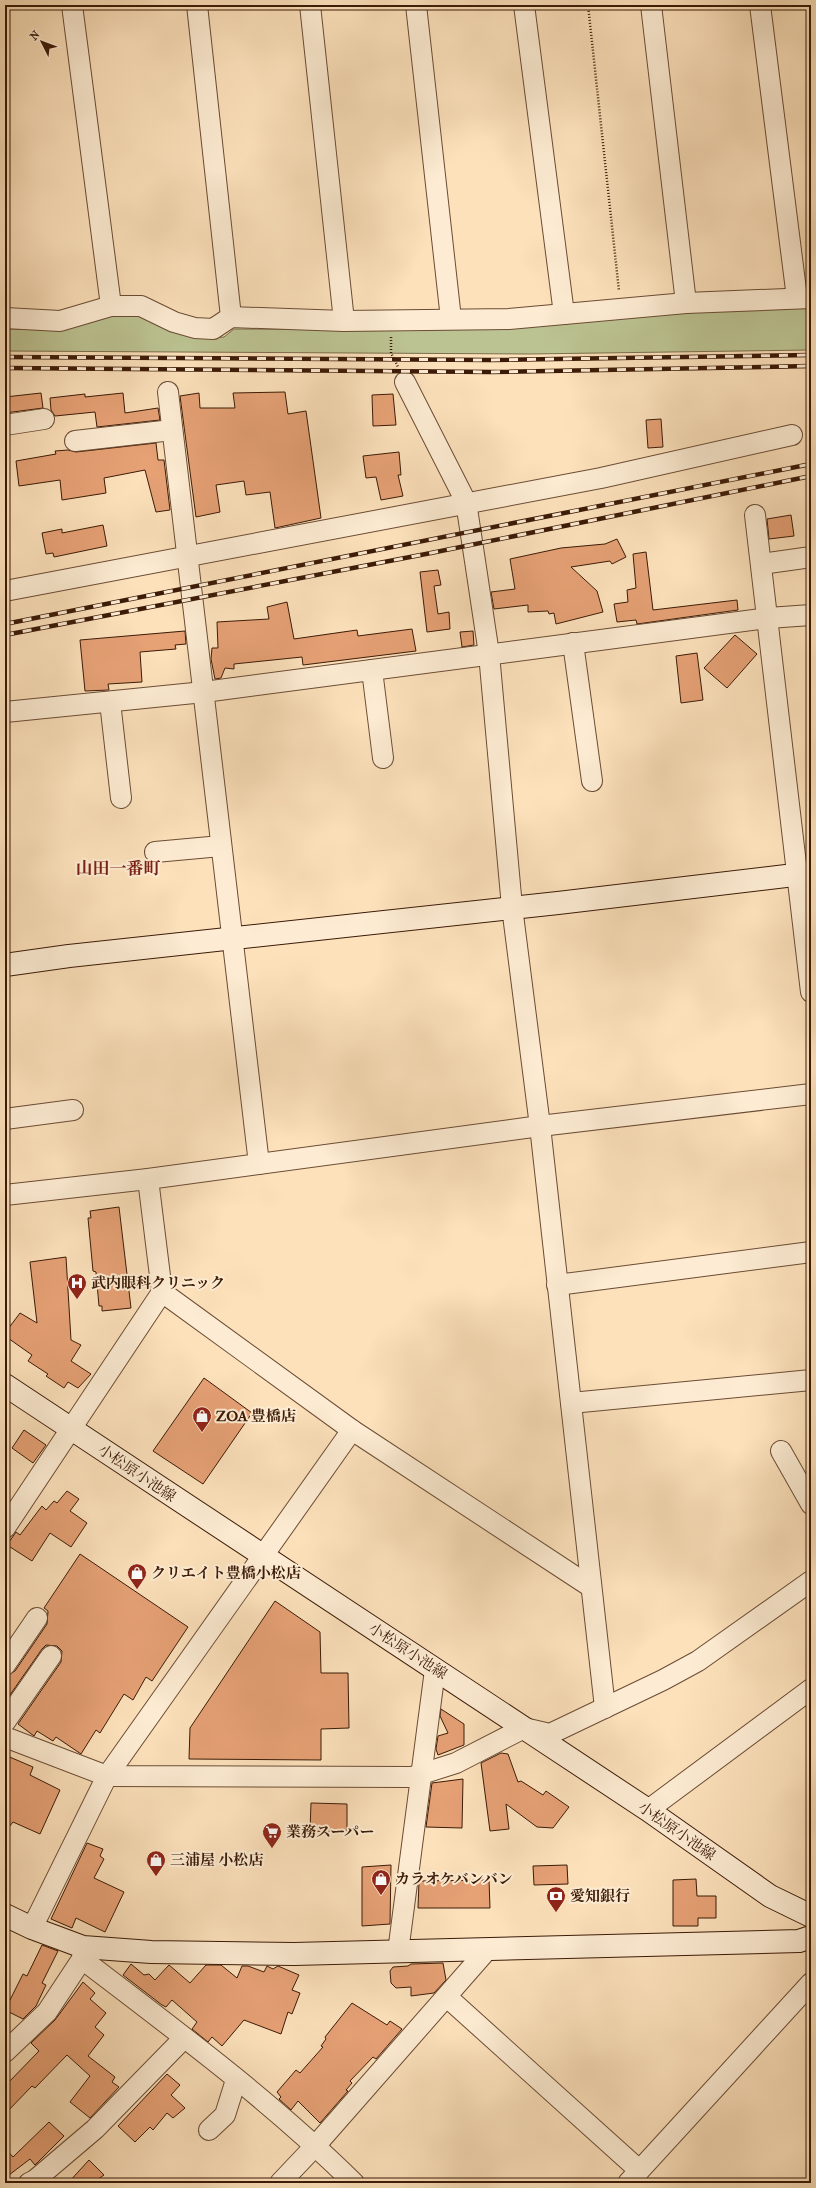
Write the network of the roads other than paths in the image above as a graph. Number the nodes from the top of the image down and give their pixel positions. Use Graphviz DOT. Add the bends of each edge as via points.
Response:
graph roads {
  1 [pos="72,5"];
  2 [pos="197,5"];
  3 [pos="310,5"];
  4 [pos="416,5"];
  5 [pos="524,5"];
  6 [pos="650,5"];
  7 [pos="760,5"];
  8 [pos="804,298"];
  9 [pos="686,303"];
  10 [pos="112,306"];
  11 [pos="564,314"];
  12 [pos="231,317"];
  13 [pos="5,318"];
  14 [pos="451,319"];
  15 [pos="344,321"];
  16 [pos="405,382"];
  17 [pos="168,392"];
  18 [pos="44,419"];
  19 [pos="5,425"];
  20 [pos="172,430"];
  21 [pos="792,435"];
  22 [pos="75,441"];
  23 [pos="466,502"];
  24 [pos="755,515"];
  25 [pos="188,554"];
  26 [pos="811,557"];
  27 [pos="761,564"];
  28 [pos="5,590"];
  29 [pos="811,615"];
  30 [pos="768,618"];
  31 [pos="573,643"];
  32 [pos="489,654"];
  33 [pos="372,670"];
  34 [pos="204,692"];
  35 [pos="110,702"];
  36 [pos="5,712"];
  37 [pos="383,758"];
  38 [pos="592,781"];
  39 [pos="121,798"];
  40 [pos="221,846"];
  41 [pos="155,852"];
  42 [pos="804,874"];
  43 [pos="512,907"];
  44 [pos="231,938"];
  45 [pos="5,965"];
  46 [pos="811,992"];
  47 [pos="811,1094"];
  48 [pos="73,1110"];
  49 [pos="5,1119"];
  50 [pos="540,1126"];
  51 [pos="258,1164"];
  52 [pos="148,1179"];
  53 [pos="5,1195"];
  54 [pos="811,1252"];
  55 [pos="557,1285"];
  56 [pos="162,1292"];
  57 [pos="811,1380"];
  58 [pos="5,1385"];
  59 [pos="571,1403"];
  60 [pos="71,1428"];
  61 [pos="352,1430"];
  62 [pos="781,1451"];
  63 [pos="811,1504"];
  64 [pos="5,1528"];
  65 [pos="261,1556"];
  66 [pos="811,1581"];
  67 [pos="591,1587"];
  68 [pos="36,1618"];
  69 [pos="51,1656"];
  70 [pos="5,1665"];
  71 [pos="435,1670"];
  72 [pos="811,1689"];
  73 [pos="604,1708"];
  74 [pos="5,1722"];
  75 [pos="524,1728"];
  76 [pos="5,1737"];
  77 [pos="421,1774"];
  78 [pos="107,1776"];
  79 [pos="648,1810"];
  80 [pos="5,1915"];
  81 [pos="811,1916"];
  82 [pos="32,1928"];
  83 [pos="811,1937"];
  84 [pos="487,1950"];
  85 [pos="398,1952"];
  86 [pos="83,1953"];
  87 [pos="811,1983"];
  88 [pos="447,1997"];
  89 [pos="184,2038"];
  90 [pos="5,2052"];
  91 [pos="236,2080"];
  92 [pos="209,2130"];
  93 [pos="316,2145"];
  94 [pos="633,2177"];
  95 [pos="29,2183"];
  96 [pos="280,2183"];
  97 [pos="354,2183"];
  1 -- 10 [label="street"];
  2 -- 12 [label="street"];
  3 -- 15 [label="street"];
  4 -- 14 [label="street"];
  5 -- 11 [label="street"];
  6 -- 9 [label="street"];
  7 -- 8 [label="street"];
  8 -- 9 [label="street"];
  9 -- 11 [label="street"];
  10 -- 12 [label="street" via="141,306 174,322 195,328 213,329"];
  10 -- 13 [label="street" via="60,321"];
  11 -- 14 [label="street" via="509,319"];
  12 -- 15 [label="street"];
  14 -- 15 [label="street"];
  16 -- 23 [label="street"];
  17 -- 20 [label="street"];
  18 -- 19 [label="street"];
  20 -- 22 [label="street"];
  20 -- 25 [label="street"];
  21 -- 23 [label="street" via="601,478"];
  23 -- 25 [label="street"];
  23 -- 32 [label="street"];
  24 -- 27 [label="street"];
  25 -- 28 [label="street"];
  25 -- 34 [label="street"];
  26 -- 27 [label="street"];
  27 -- 30 [label="street"];
  29 -- 30 [label="street"];
  30 -- 31 [label="street"];
  30 -- 42 [label="street"];
  31 -- 32 [label="street"];
  31 -- 38 [label="street"];
  32 -- 33 [label="street"];
  32 -- 43 [label="street"];
  33 -- 34 [label="street"];
  33 -- 37 [label="street"];
  34 -- 35 [label="street"];
  34 -- 40 [label="street"];
  35 -- 36 [label="street"];
  35 -- 39 [label="street"];
  40 -- 41 [label="street"];
  40 -- 44 [label="street"];
  42 -- 43 [label="street"];
  42 -- 46 [label="street"];
  43 -- 44 [label="street"];
  43 -- 50 [label="street"];
  44 -- 45 [label="street"];
  44 -- 51 [label="street"];
  47 -- 50 [label="street"];
  48 -- 49 [label="street"];
  50 -- 51 [label="street"];
  50 -- 55 [label="street"];
  51 -- 52 [label="street"];
  52 -- 53 [label="street"];
  52 -- 56 [label="street"];
  54 -- 55 [label="street"];
  55 -- 59 [label="street"];
  56 -- 60 [label="street"];
  56 -- 61 [label="street"];
  57 -- 59 [label="street"];
  58 -- 60 [label="street, 小松原小池線"];
  59 -- 67 [label="street"];
  60 -- 64 [label="street"];
  60 -- 65 [label="street, 小松原小池線"];
  61 -- 65 [label="street"];
  61 -- 67 [label="street"];
  62 -- 63 [label="street"];
  65 -- 71 [label="street, 小松原小池線"];
  65 -- 78 [label="street"];
  66 -- 73 [label="street" via="698,1661"];
  67 -- 73 [label="street"];
  68 -- 70 [label="street"];
  69 -- 74 [label="street"];
  71 -- 75 [label="street, 小松原小池線"];
  71 -- 77 [label="street"];
  72 -- 79 [label="street"];
  73 -- 75 [label="street" via="550,1734"];
  75 -- 77 [label="street" via="456,1763"];
  75 -- 79 [label="street, 小松原小池線"];
  76 -- 78 [label="street"];
  77 -- 78 [label="street" via="412,1777"];
  77 -- 85 [label="street"];
  78 -- 82 [label="street"];
  79 -- 81 [label="street, 小松原小池線" via="770,1896"];
  80 -- 82 [label="street"];
  82 -- 86 [label="street"];
  83 -- 84 [label="street" via="799,1941"];
  84 -- 85 [label="street"];
  84 -- 88 [label="street"];
  85 -- 86 [label="street"];
  86 -- 89 [label="street"];
  86 -- 90 [label="street" via="47,2012"];
  87 -- 94 [label="street"];
  88 -- 93 [label="street"];
  88 -- 94 [label="street"];
  89 -- 91 [label="street"];
  89 -- 95 [label="street" via="95,2129"];
  91 -- 92 [label="street" via="225,2114"];
  91 -- 93 [label="street"];
  93 -- 96 [label="street"];
  93 -- 97 [label="street"];
}
